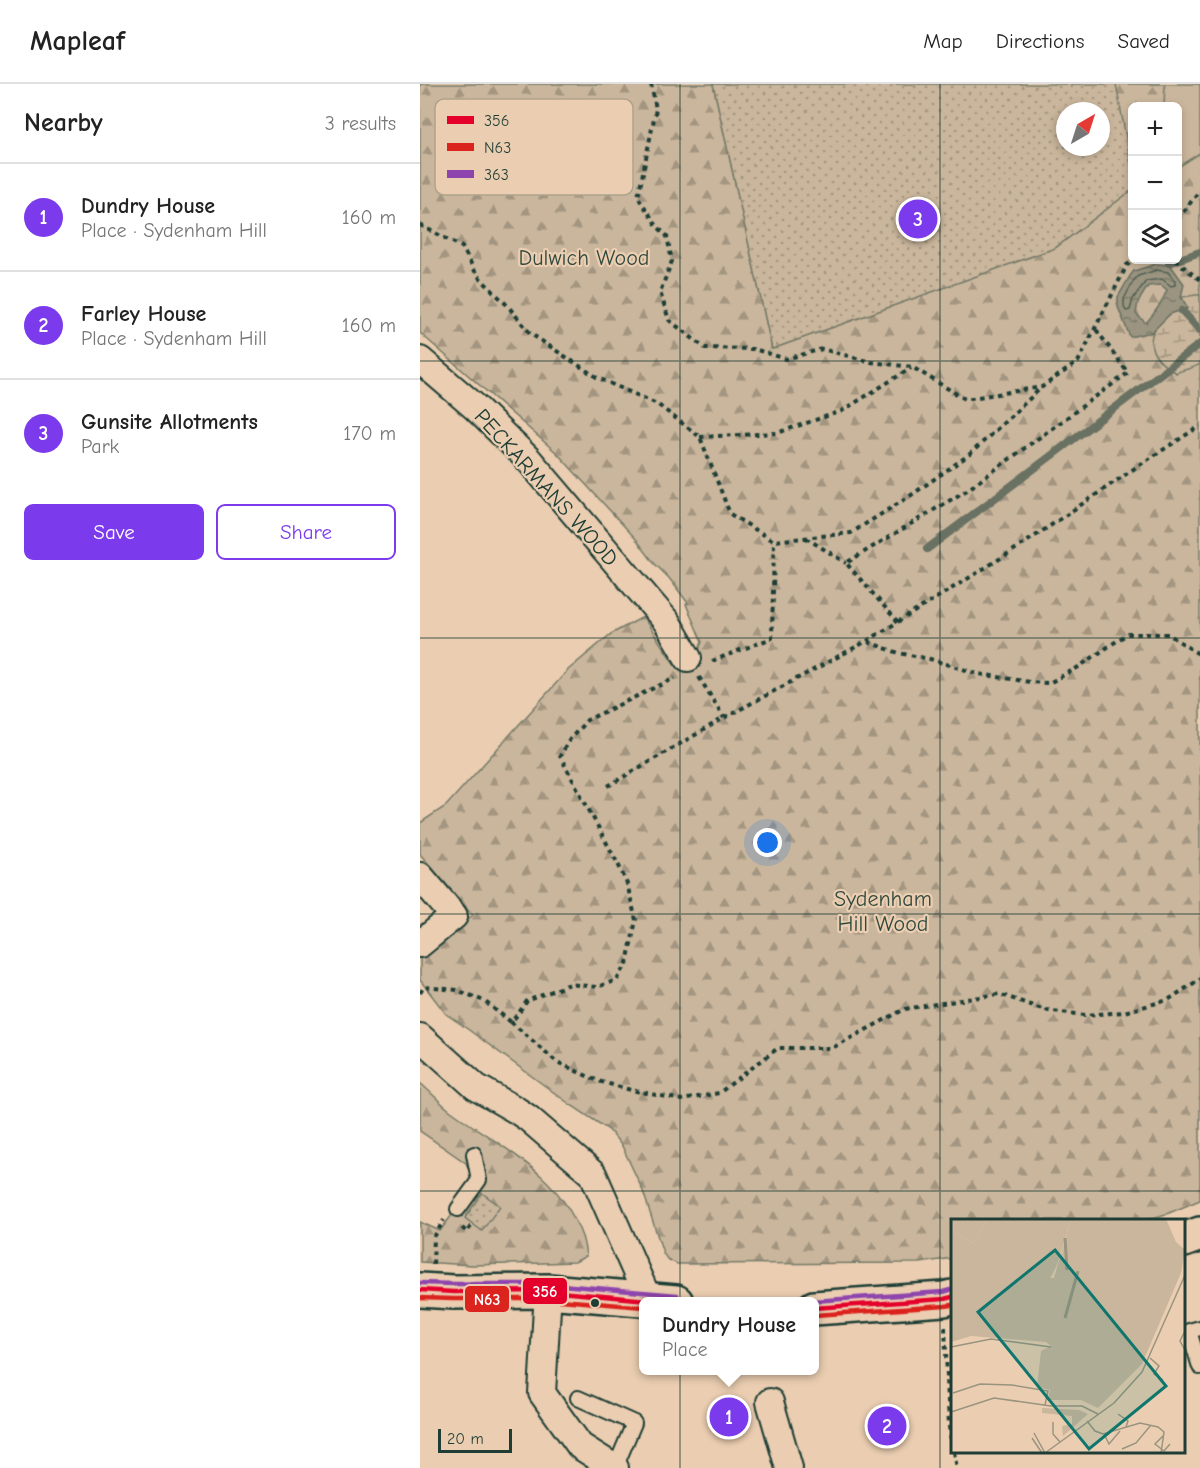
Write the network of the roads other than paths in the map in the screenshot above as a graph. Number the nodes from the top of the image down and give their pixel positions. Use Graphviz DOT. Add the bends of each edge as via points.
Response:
graph roads {
  1 [pos="420,360"];
  2 [pos="692,666"];
  3 [pos="420,876"];
  4 [pos="420,944"];
  5 [pos="420,1037"];
  6 [pos="474,1154"];
  7 [pos="452,1213"];
  8 [pos="1200,1234"];
  9 [pos="1185,1240"];
  10 [pos="427,1280"];
  11 [pos="548,1291"];
  12 [pos="660,1297"];
  13 [pos="639,1298"];
  14 [pos="948,1298"];
  15 [pos="819,1308"];
  16 [pos="1200,1328"];
  17 [pos="1200,1367"];
  18 [pos="578,1398"];
  19 [pos="770,1402"];
  20 [pos="615,1468"];
  21 [pos="789,1468"];
  1 -- 2 [label="street, PECKARMANS WOOD" via="528,459 667,622"];
  3 -- 4 [label="street" via="454,916"];
  5 -- 12 [label="street" via="476,1087 528,1118 593,1174"];
  6 -- 7 [label="lane" via="479,1180"];
  8 -- 9 [label="street"];
  10 -- 11 [label="street" via="454,1292"];
  11 -- 13 [label="street"];
  11 -- 20 [label="street" via="542,1393 580,1446 584,1458"];
  14 -- 15 [label="street"];
  16 -- 17 [label="lane" via="1189,1331"];
  18 -- 20 [label="lane" via="634,1423"];
  19 -- 21 [label="street"];
}
